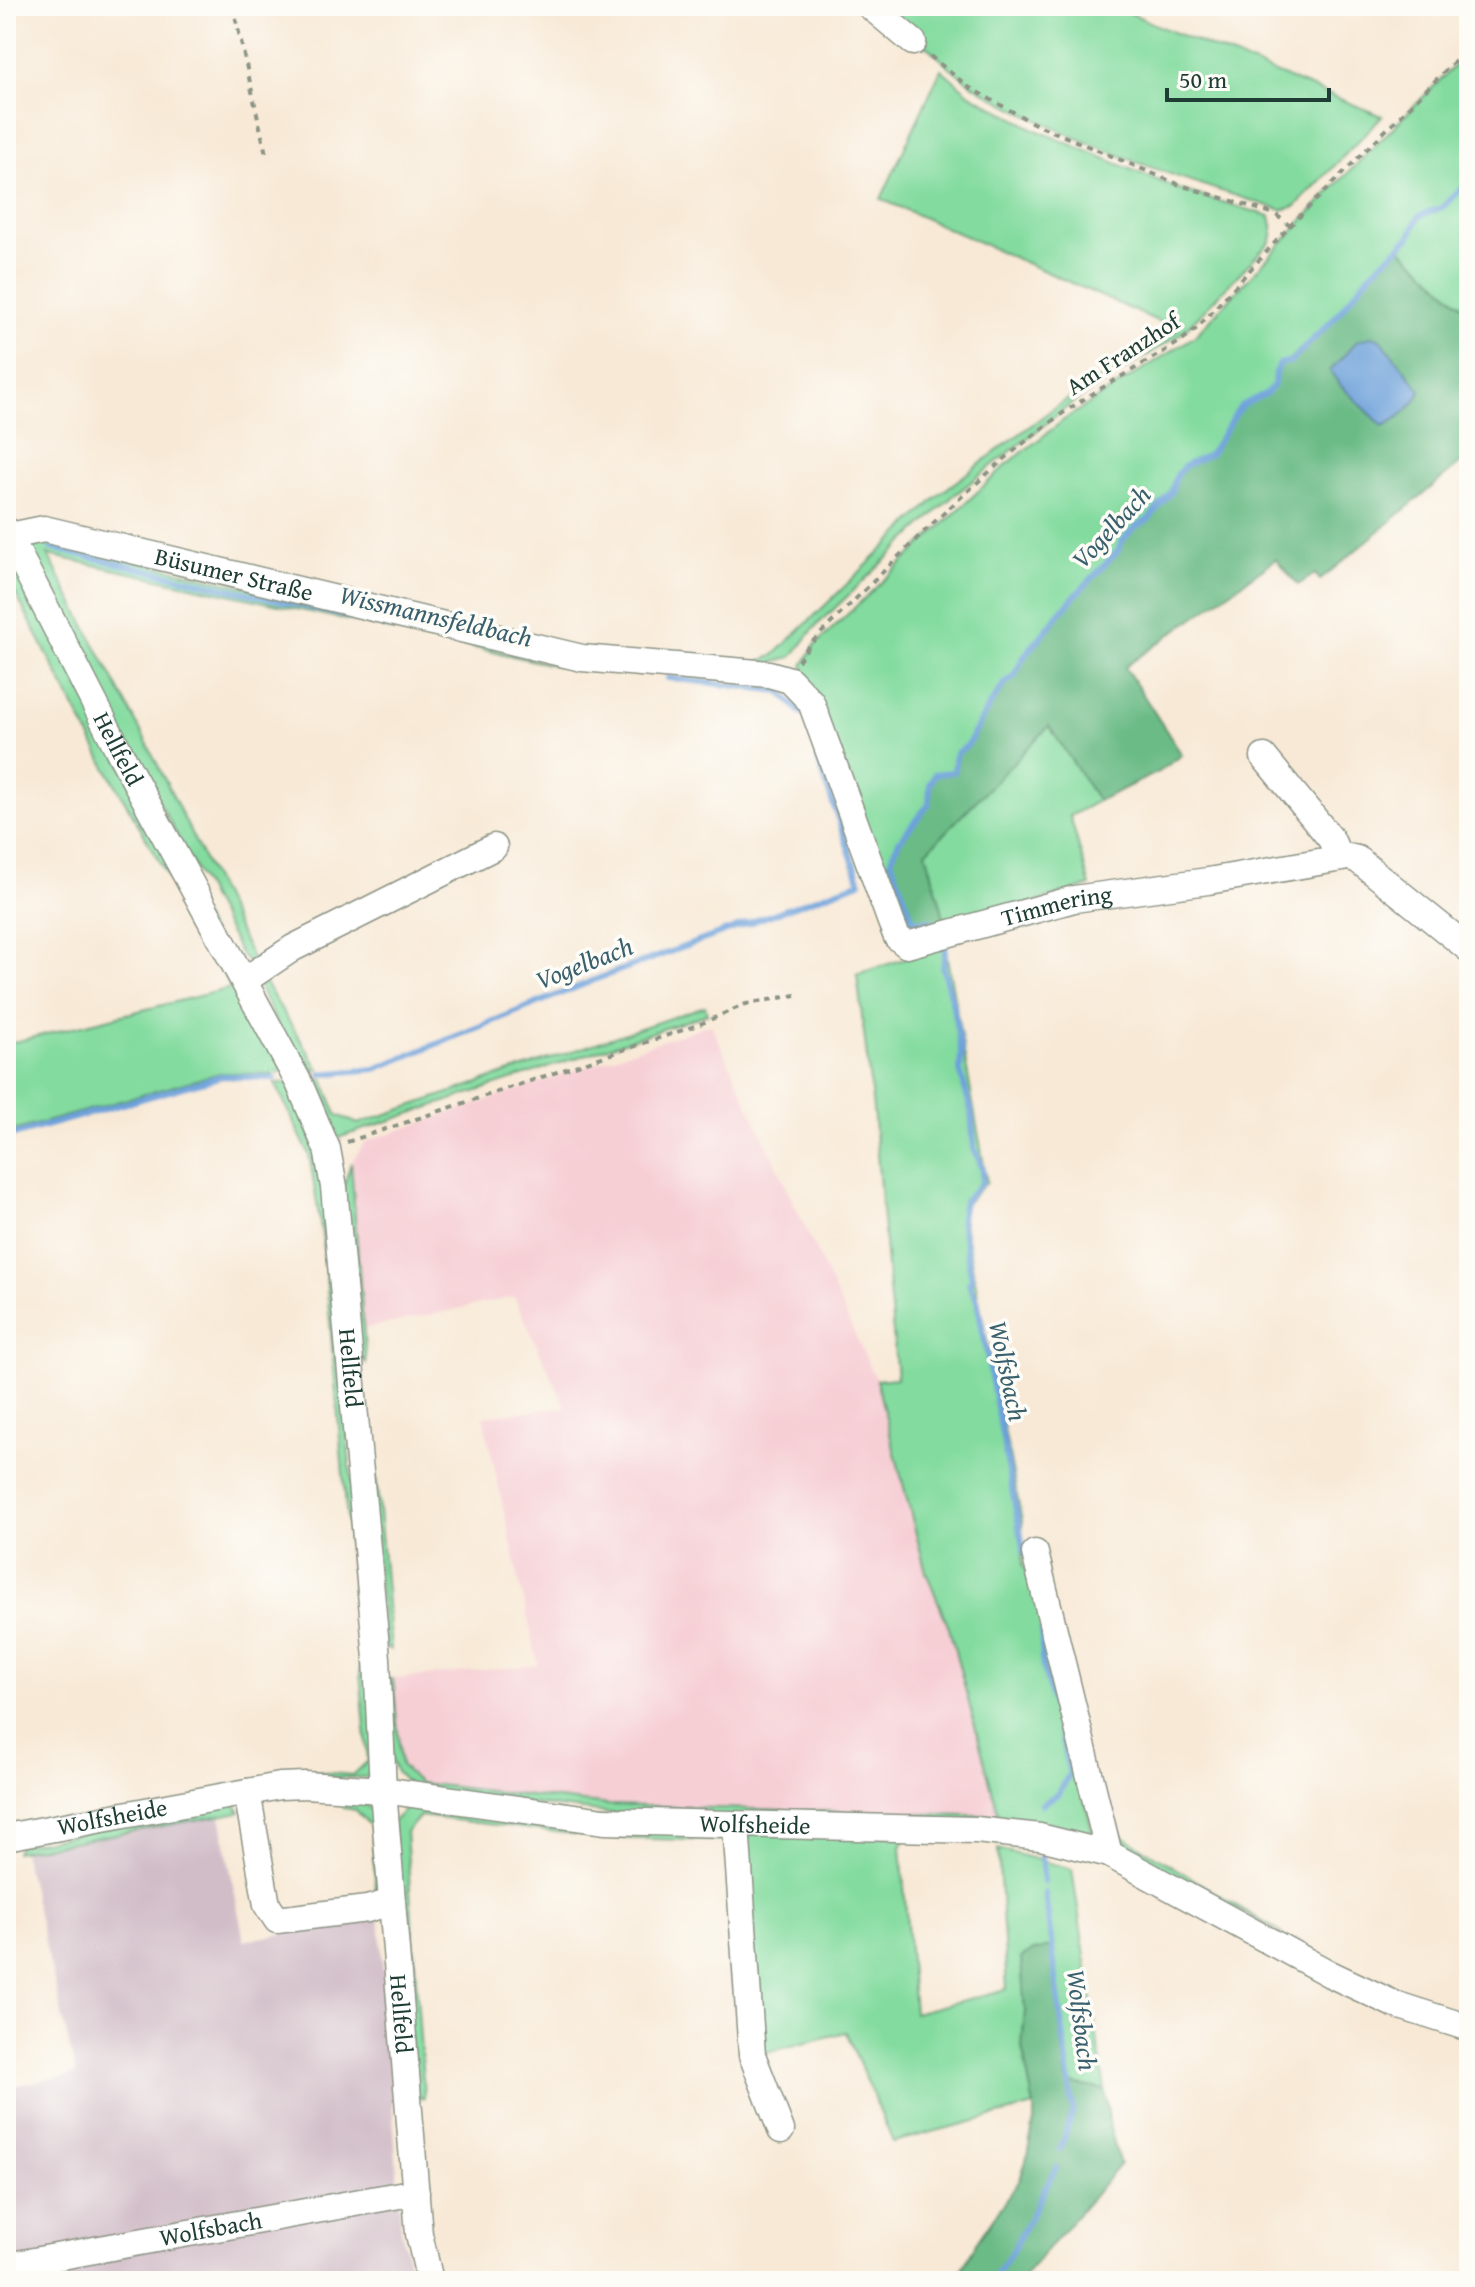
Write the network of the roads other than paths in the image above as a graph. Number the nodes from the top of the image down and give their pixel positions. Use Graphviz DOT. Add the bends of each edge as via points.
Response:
graph roads {
  1 [pos="870,6"];
  2 [pos="913,42"];
  3 [pos="8,533"];
  4 [pos="790,680"];
  5 [pos="1264,757"];
  6 [pos="494,847"];
  7 [pos="1339,857"];
  8 [pos="1469,949"];
  9 [pos="245,980"];
  10 [pos="1035,1553"];
  11 [pos="383,1790"];
  12 [pos="247,1792"];
  13 [pos="736,1825"];
  14 [pos="6,1837"];
  15 [pos="1109,1854"];
  16 [pos="392,1902"];
  17 [pos="1469,2028"];
  18 [pos="781,2130"];
  19 [pos="416,2192"];
  20 [pos="6,2266"];
  21 [pos="430,2281"];
  1 -- 2 [label="street"];
  3 -- 4 [label="street, Büsumer Straße" via="44,529 582,658"];
  3 -- 9 [label="street, Hellfeld" via="121,755"];
  4 -- 7 [label="street, Timmering" via="811,702 891,922 907,945 1074,899"];
  5 -- 7 [label="street" via="1331,839"];
  6 -- 9 [label="street" via="293,948"];
  7 -- 8 [label="street" via="1357,859"];
  9 -- 11 [label="street, Hellfeld" via="299,1083 327,1149 334,1187 377,1658"];
  10 -- 15 [label="street"];
  11 -- 12 [label="street, Wolfsheide" via="305,1785"];
  11 -- 13 [label="street, Wolfsheide" via="604,1821"];
  11 -- 16 [label="street, Hellfeld"];
  12 -- 14 [label="street, Wolfsheide"];
  12 -- 16 [label="street" via="267,1905 277,1920"];
  13 -- 15 [label="street, Wolfsheide" via="976,1830 1040,1837"];
  13 -- 18 [label="street" via="752,2055"];
  15 -- 17 [label="street, Wolfsheide" via="1330,1974 1394,2004"];
  16 -- 19 [label="street, Hellfeld"];
  19 -- 20 [label="street, Wolfsbach"];
  19 -- 21 [label="street, Hellfeld"];
}
